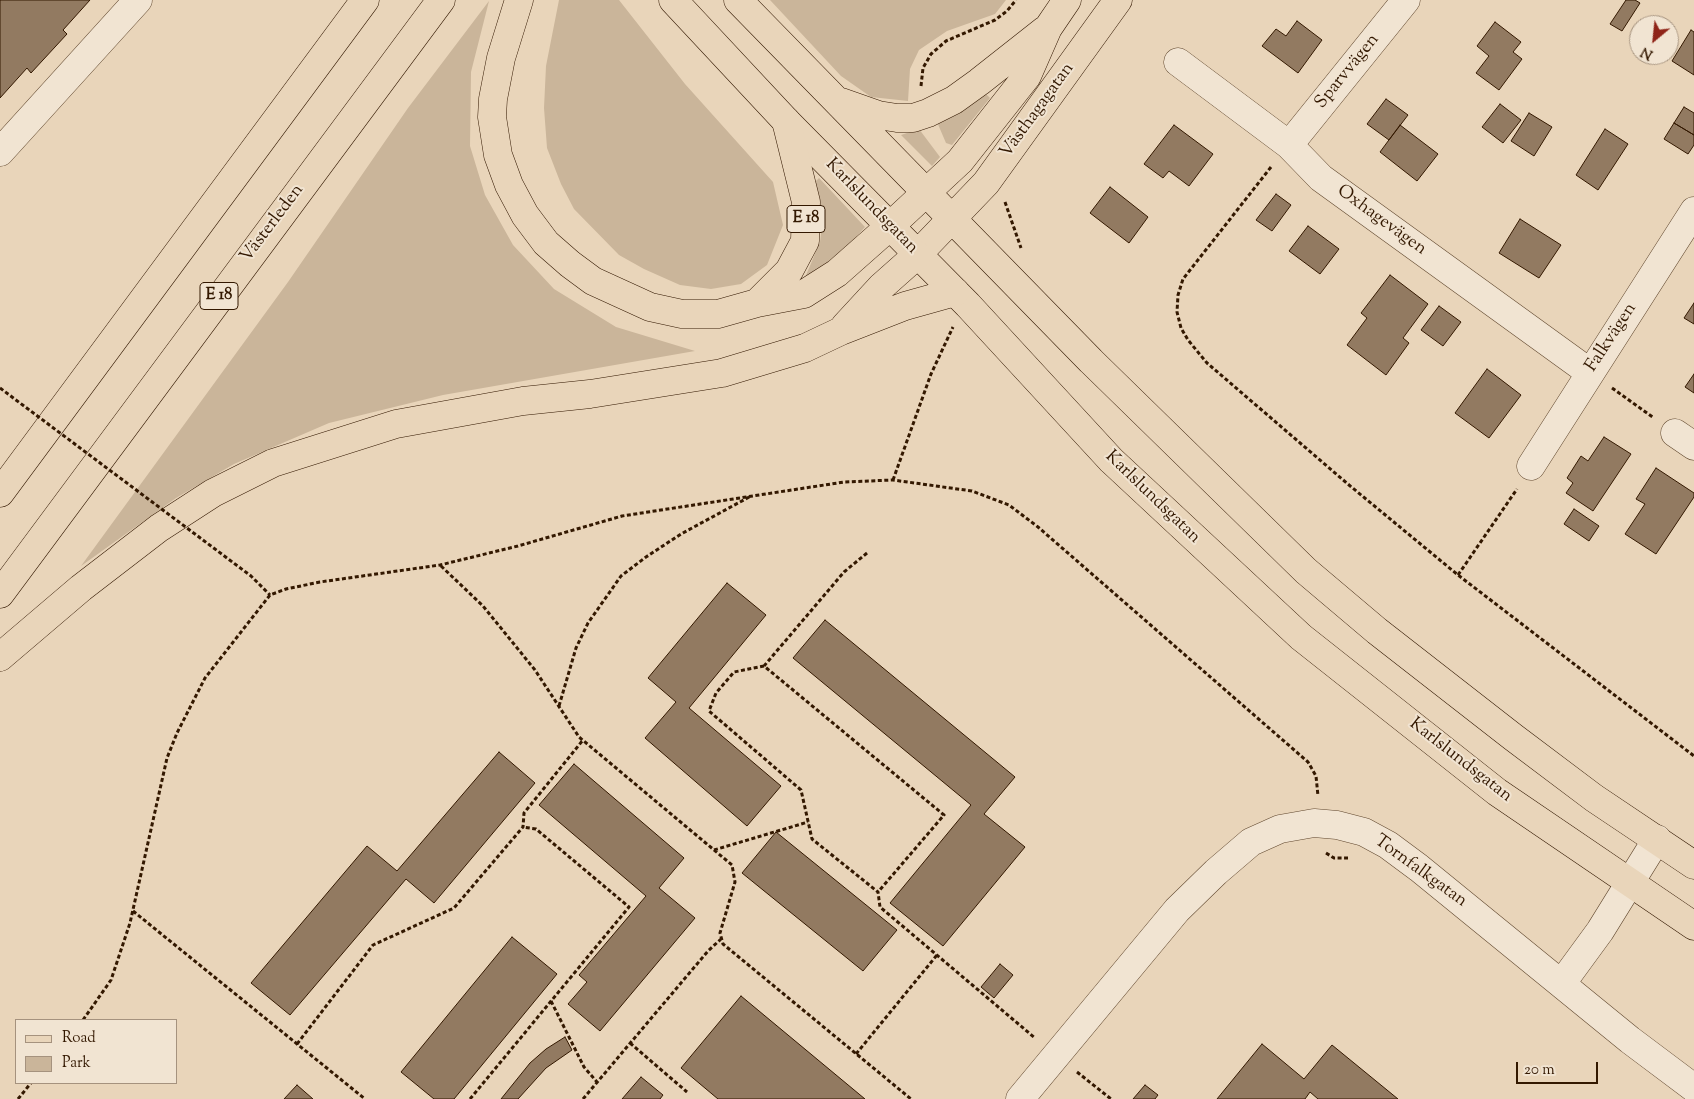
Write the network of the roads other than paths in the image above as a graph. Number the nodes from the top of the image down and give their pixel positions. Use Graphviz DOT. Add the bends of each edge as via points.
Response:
graph roads {
  1 [pos="138,0"];
  2 [pos="365,0"];
  3 [pos="441,0"];
  4 [pos="519,0"];
  5 [pos="673,0"];
  6 [pos="738,0"];
  7 [pos="1066,0"];
  8 [pos="1118,0"];
  9 [pos="1406,0"];
  10 [pos="1048,28"];
  11 [pos="1178,62"];
  12 [pos="833,98"];
  13 [pos="786,121"];
  14 [pos="1289,145"];
  15 [pos="0,152"];
  16 [pos="926,193"];
  17 [pos="1694,210"];
  18 [pos="953,218"];
  19 [pos="889,227"];
  20 [pos="917,255"];
  21 [pos="955,292"];
  22 [pos="757,303"];
  23 [pos="841,331"];
  24 [pos="1590,372"];
  25 [pos="1531,466"];
  26 [pos="0,493"];
  27 [pos="0,594"];
  28 [pos="0,657"];
  29 [pos="1657,840"];
  30 [pos="1694,865"];
  31 [pos="1630,883"];
  32 [pos="1694,926"];
  33 [pos="1562,983"];
  34 [pos="1694,1088"];
  35 [pos="1020,1099"];
  1 -- 15 [label="street"];
  2 -- 26 [label="main road"];
  3 -- 27 [label="main road, Västerleden / E 18"];
  4 -- 22 [label="main road, E 18" via="501,58 492,117 498,155 509,185 525,215 546,243 593,281 650,307 682,314 718,314"];
  5 -- 13 [label="main road, Karlslundsgatan"];
  6 -- 12 [label="main road"];
  7 -- 10 [label="main road, Västhagagatan"];
  8 -- 18 [label="main road, Västhagagatan" via="986,183"];
  9 -- 14 [label="street, Sparvvägen"];
  10 -- 12 [label="main road" via="954,100 913,118 859,110"];
  10 -- 16 [label="main road, Västhagagatan" via="1027,76 960,161"];
  11 -- 14 [label="street, Oxhagevägen"];
  12 -- 16 [label="main road"];
  13 -- 19 [label="main road, Karlslundsgatan"];
  13 -- 22 [label="main road, E 18" via="806,202 805,241 789,272"];
  14 -- 24 [label="street, Oxhagevägen" via="1320,178"];
  16 -- 18 [label="main road"];
  16 -- 19 [label="main road, E 18"];
  17 -- 24 [label="street, Falkvägen"];
  18 -- 20 [label="main road, Västhagagatan"];
  18 -- 29 [label="main road" via="1090,361 1306,571 1513,737"];
  19 -- 20 [label="main road, Karlslundsgatan"];
  19 -- 22 [label="main road, E 18" via="837,273 804,294"];
  20 -- 21 [label="main road, Karlslundsgatan"];
  20 -- 23 [label="main road, Västhagagatan" via="881,286"];
  21 -- 23 [label="main road" via="905,306"];
  21 -- 31 [label="main road, Karlslundsgatan" via="1110,460 1301,637 1497,792"];
  23 -- 28 [label="main road" via="805,348 722,373 523,401 396,424 273,463 214,493 159,528 81,588"];
  24 -- 25 [label="street, Falkvägen"];
  29 -- 30 [label="main road"];
  29 -- 31 [label="street"];
  31 -- 32 [label="main road, Karlslundsgatan"];
  31 -- 33 [label="street"];
  33 -- 34 [label="street, Tornfalkgatan"];
  33 -- 35 [label="street, Tornfalkgatan" via="1388,845 1364,832 1337,825 1320,823 1280,829 1251,842 1177,910"];
}
